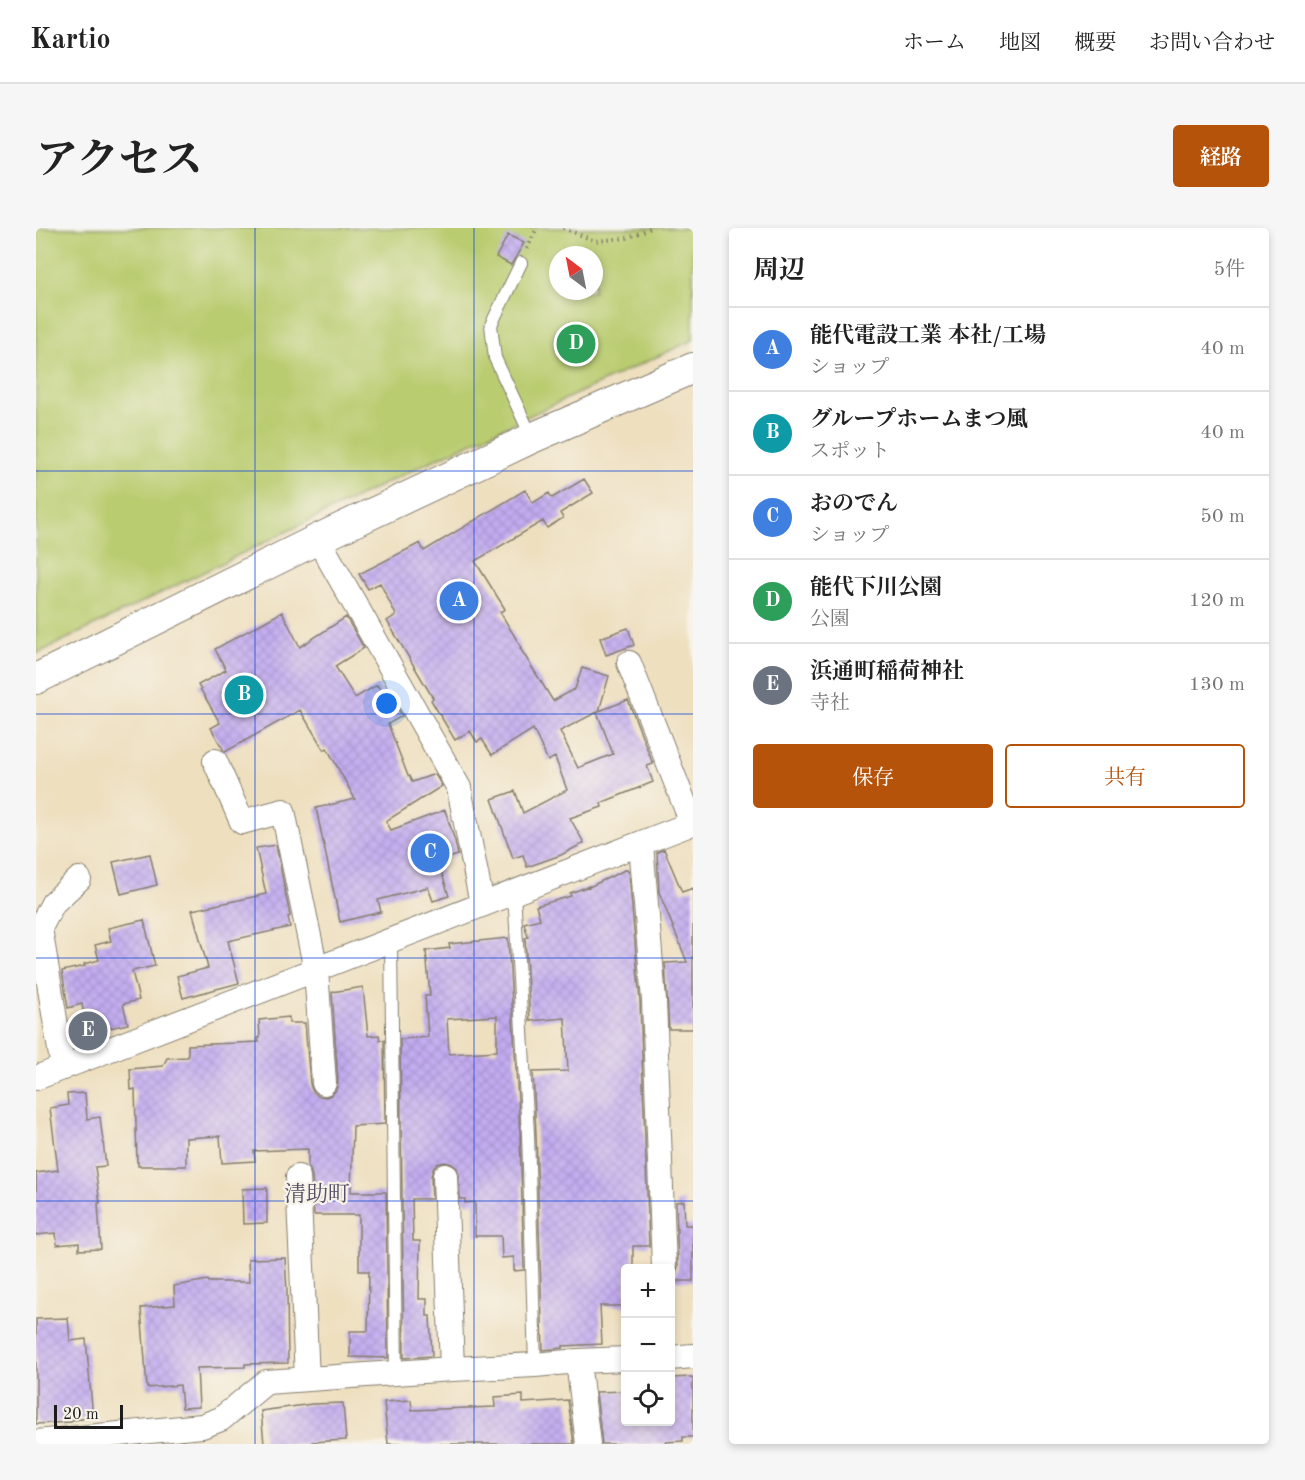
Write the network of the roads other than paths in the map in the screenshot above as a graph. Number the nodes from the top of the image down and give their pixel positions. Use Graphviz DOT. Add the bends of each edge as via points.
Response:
graph roads {
  1 [pos="521,263"];
  2 [pos="693,368"];
  3 [pos="532,438"];
  4 [pos="318,539"];
  5 [pos="629,663"];
  6 [pos="36,679"];
  7 [pos="214,761"];
  8 [pos="693,823"];
  9 [pos="641,844"];
  10 [pos="79,879"];
  11 [pos="514,892"];
  12 [pos="482,904"];
  13 [pos="391,941"];
  14 [pos="316,970"];
  15 [pos="63,1068"];
  16 [pos="36,1078"];
  17 [pos="324,1083"];
  18 [pos="445,1176"];
  19 [pos="298,1177"];
  20 [pos="664,1264"];
  21 [pos="693,1356"];
  22 [pos="675,1358"];
  23 [pos="621,1359"];
  24 [pos="578,1361"];
  25 [pos="535,1365"];
  26 [pos="452,1369"];
  27 [pos="396,1373"];
  28 [pos="307,1379"];
  29 [pos="36,1442"];
  30 [pos="588,1444"];
  1 -- 3 [label="lane" via="491,325 495,358"];
  2 -- 3 [label="street"];
  3 -- 4 [label="street"];
  4 -- 6 [label="street"];
  4 -- 12 [label="street" via="459,788"];
  5 -- 8 [label="street"];
  7 -- 14 [label="street" via="243,822 283,811"];
  8 -- 9 [label="street"];
  9 -- 11 [label="street"];
  9 -- 20 [label="street" via="654,1001"];
  10 -- 15 [label="street" via="53,903 40,928"];
  11 -- 12 [label="street"];
  11 -- 25 [label="lane" via="528,1134"];
  12 -- 13 [label="street"];
  13 -- 14 [label="street"];
  13 -- 27 [label="lane"];
  14 -- 15 [label="street"];
  14 -- 17 [label="street"];
  15 -- 16 [label="street"];
  18 -- 26 [label="street"];
  19 -- 28 [label="street"];
  21 -- 22 [label="street"];
  23 -- 24 [label="street"];
  24 -- 25 [label="street"];
  24 -- 30 [label="street"];
  25 -- 26 [label="street"];
  26 -- 27 [label="street"];
  27 -- 28 [label="street"];
  28 -- 29 [label="street" via="266,1382 221,1419 202,1426"];
}
